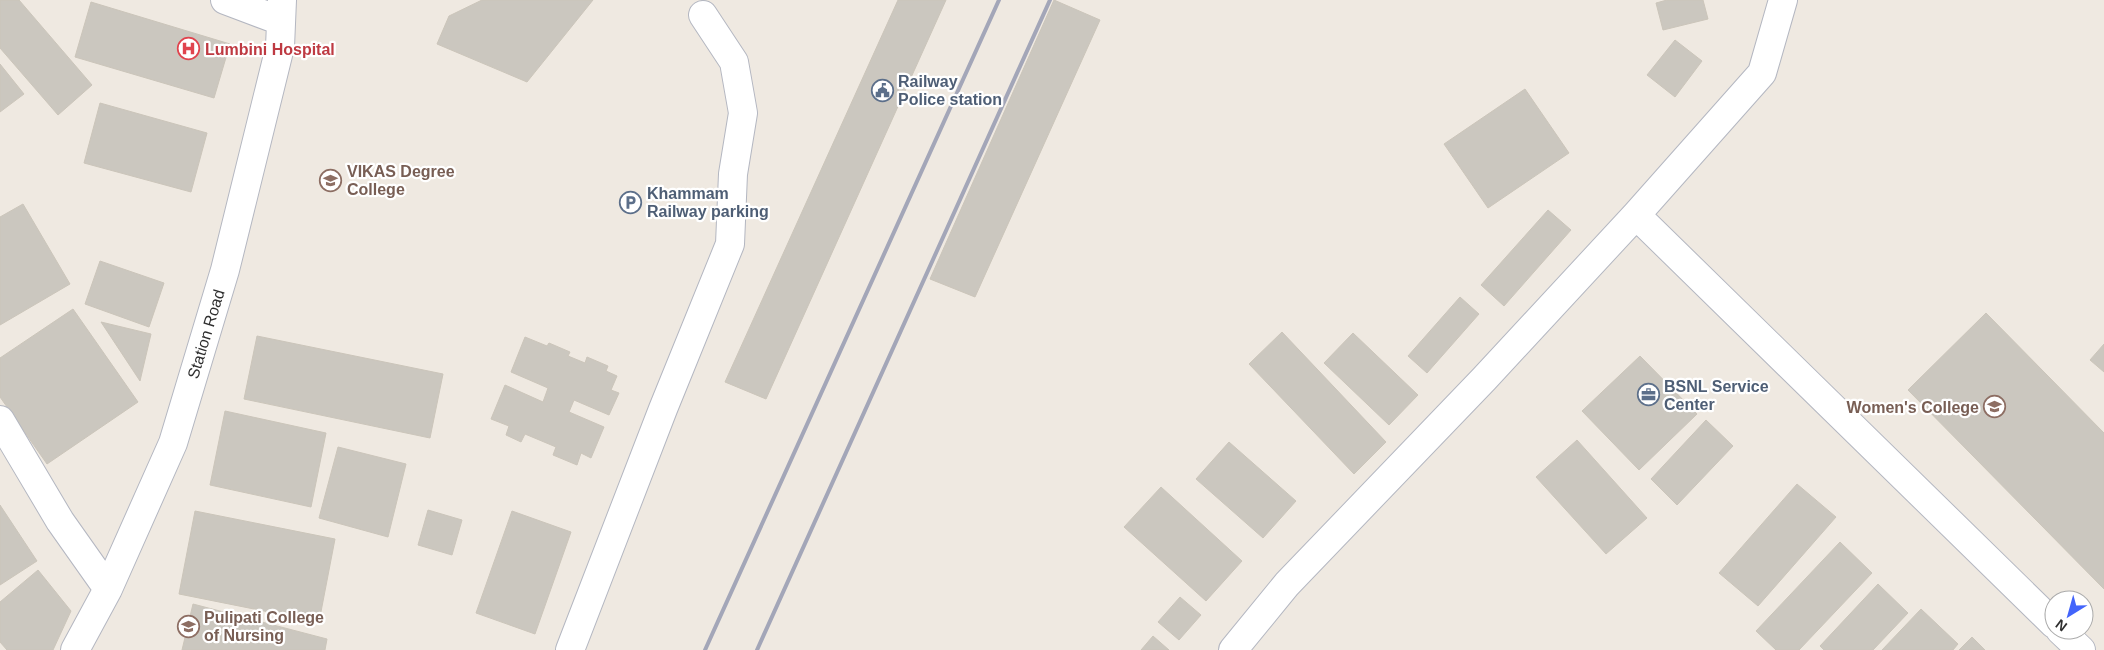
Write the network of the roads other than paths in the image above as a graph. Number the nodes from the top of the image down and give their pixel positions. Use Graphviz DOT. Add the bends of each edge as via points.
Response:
graph roads {
  1 [pos="224,0"];
  2 [pos="1782,0"];
  3 [pos="281,10"];
  4 [pos="703,15"];
  5 [pos="1636,215"];
  6 [pos="0,420"];
  7 [pos="108,590"];
  8 [pos="2044,614"];
  9 [pos="2070,640"];
  10 [pos="75,650"];
  11 [pos="570,650"];
  12 [pos="1233,650"];
  13 [pos="2081,650"];
  1 -- 3 [label="street"];
  2 -- 5 [label="street" via="1762,73"];
  3 -- 7 [label="street, Station Road" via="280,47 226,270 173,443"];
  4 -- 11 [label="street" via="734,62 743,113 733,174 730,244"];
  5 -- 8 [label="street"];
  5 -- 12 [label="street" via="1288,584"];
  6 -- 7 [label="street" via="60,521"];
  7 -- 10 [label="street, Station Road"];
  9 -- 13 [label="street"];
}
